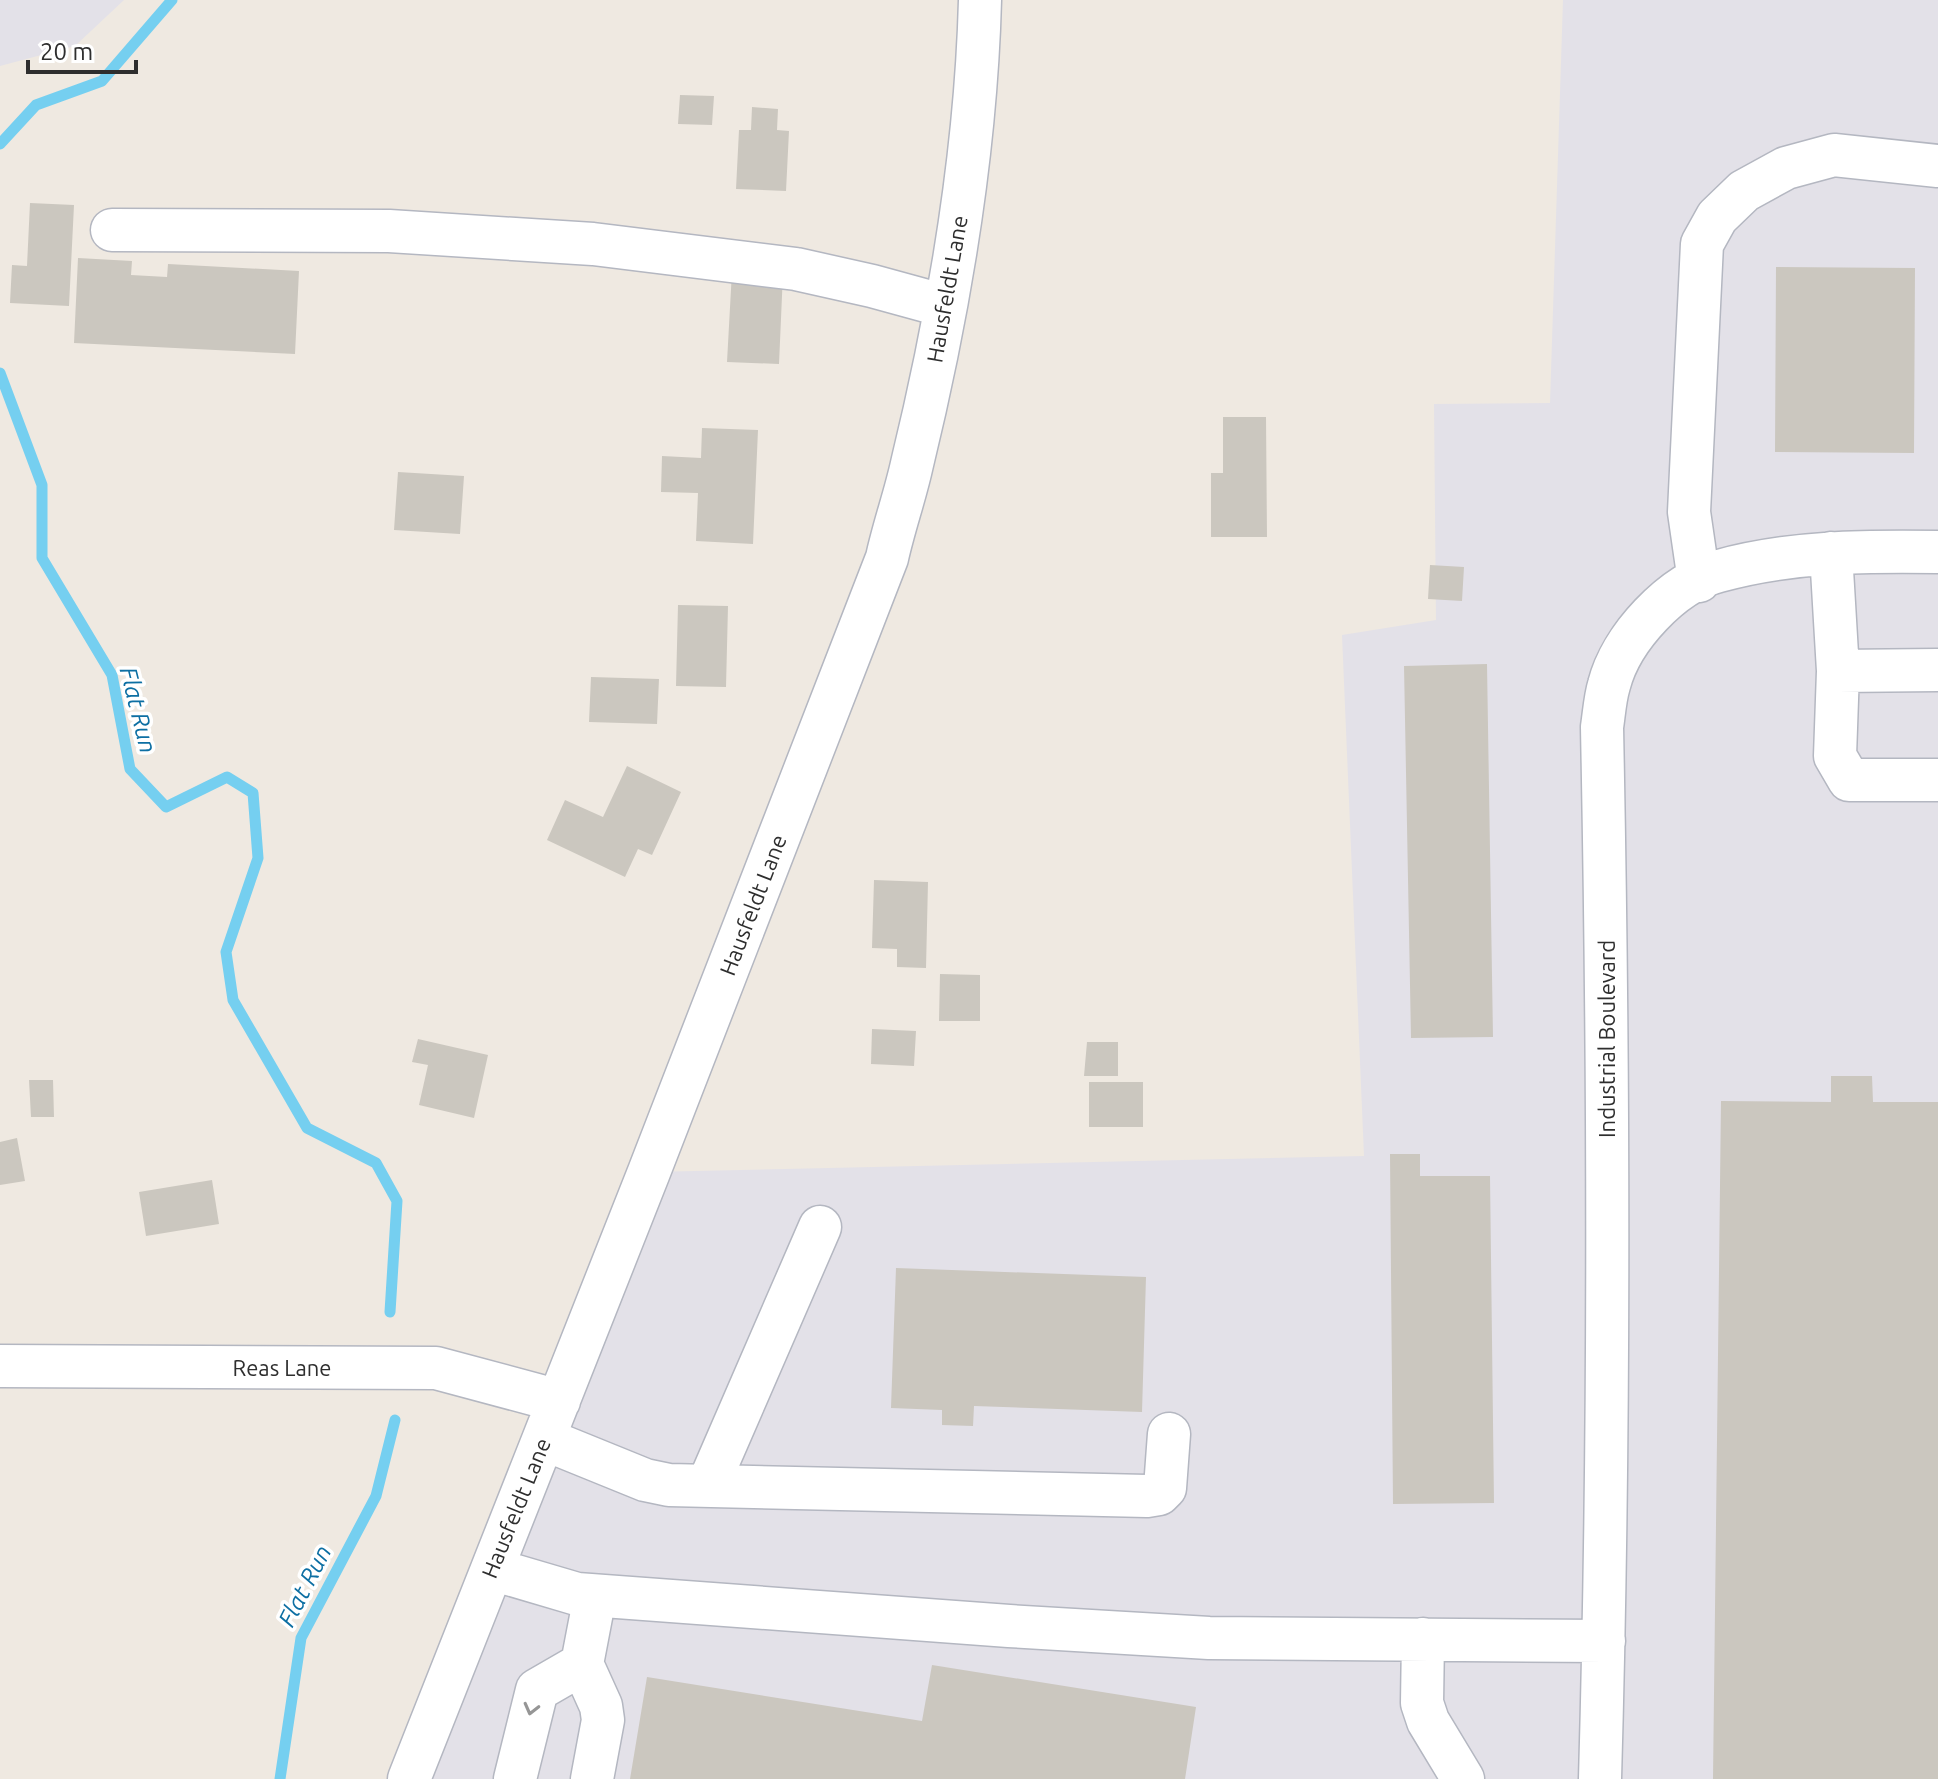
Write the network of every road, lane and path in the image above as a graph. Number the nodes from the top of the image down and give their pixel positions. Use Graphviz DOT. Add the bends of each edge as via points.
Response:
graph roads {
  1 [pos="980,0"];
  2 [pos="1938,166"];
  3 [pos="112,230"];
  4 [pos="945,306"];
  5 [pos="1938,552"];
  6 [pos="1831,553"];
  7 [pos="1699,581"];
  8 [pos="1938,670"];
  9 [pos="1838,671"];
  10 [pos="1938,780"];
  11 [pos="820,1227"];
  12 [pos="0,1366"];
  13 [pos="559,1401"];
  14 [pos="1169,1434"];
  15 [pos="544,1439"];
  16 [pos="708,1485"];
  17 [pos="492,1569"];
  18 [pos="595,1596"];
  19 [pos="1423,1639"];
  20 [pos="1604,1641"];
  21 [pos="582,1664"];
  22 [pos="409,1779"];
  23 [pos="515,1779"];
  24 [pos="592,1779"];
  25 [pos="1463,1779"];
  26 [pos="1600,1779"];
  1 -- 4 [label="street, Hausfeldt Lane" via="971,137"];
  2 -- 7 [label="street" via="1834,155 1786,168 1744,191 1717,217 1702,244 1689,512"];
  3 -- 4 [label="street" via="389,231 593,244 796,269"];
  4 -- 13 [label="street, Hausfeldt Lane" via="887,558"];
  5 -- 6 [label="street, Industrial Boulevard"];
  6 -- 7 [label="street, Industrial Boulevard" via="1717,571"];
  6 -- 9 [label="street"];
  7 -- 20 [label="street, Industrial Boulevard" via="1651,615 1625,646 1609,684 1602,727 1608,1295"];
  8 -- 9 [label="street"];
  9 -- 10 [label="street" via="1835,756 1849,780"];
  11 -- 16 [label="street"];
  12 -- 13 [label="street, Reas Lane" via="436,1368"];
  13 -- 15 [label="street, Hausfeldt Lane"];
  14 -- 16 [label="street" via="1165,1488 1147,1496"];
  15 -- 16 [label="street" via="645,1480"];
  15 -- 17 [label="street, Hausfeldt Lane"];
  17 -- 18 [label="street"];
  17 -- 22 [label="street, Hausfeldt Lane"];
  18 -- 19 [label="street" via="1209,1638"];
  18 -- 21 [label="street"];
  19 -- 20 [label="street"];
  19 -- 25 [label="street" via="1422,1703"];
  20 -- 26 [label="street, Industrial Boulevard"];
  21 -- 23 [label="street, one-way" via="537,1690"];
  21 -- 24 [label="street" via="603,1720"];
}
